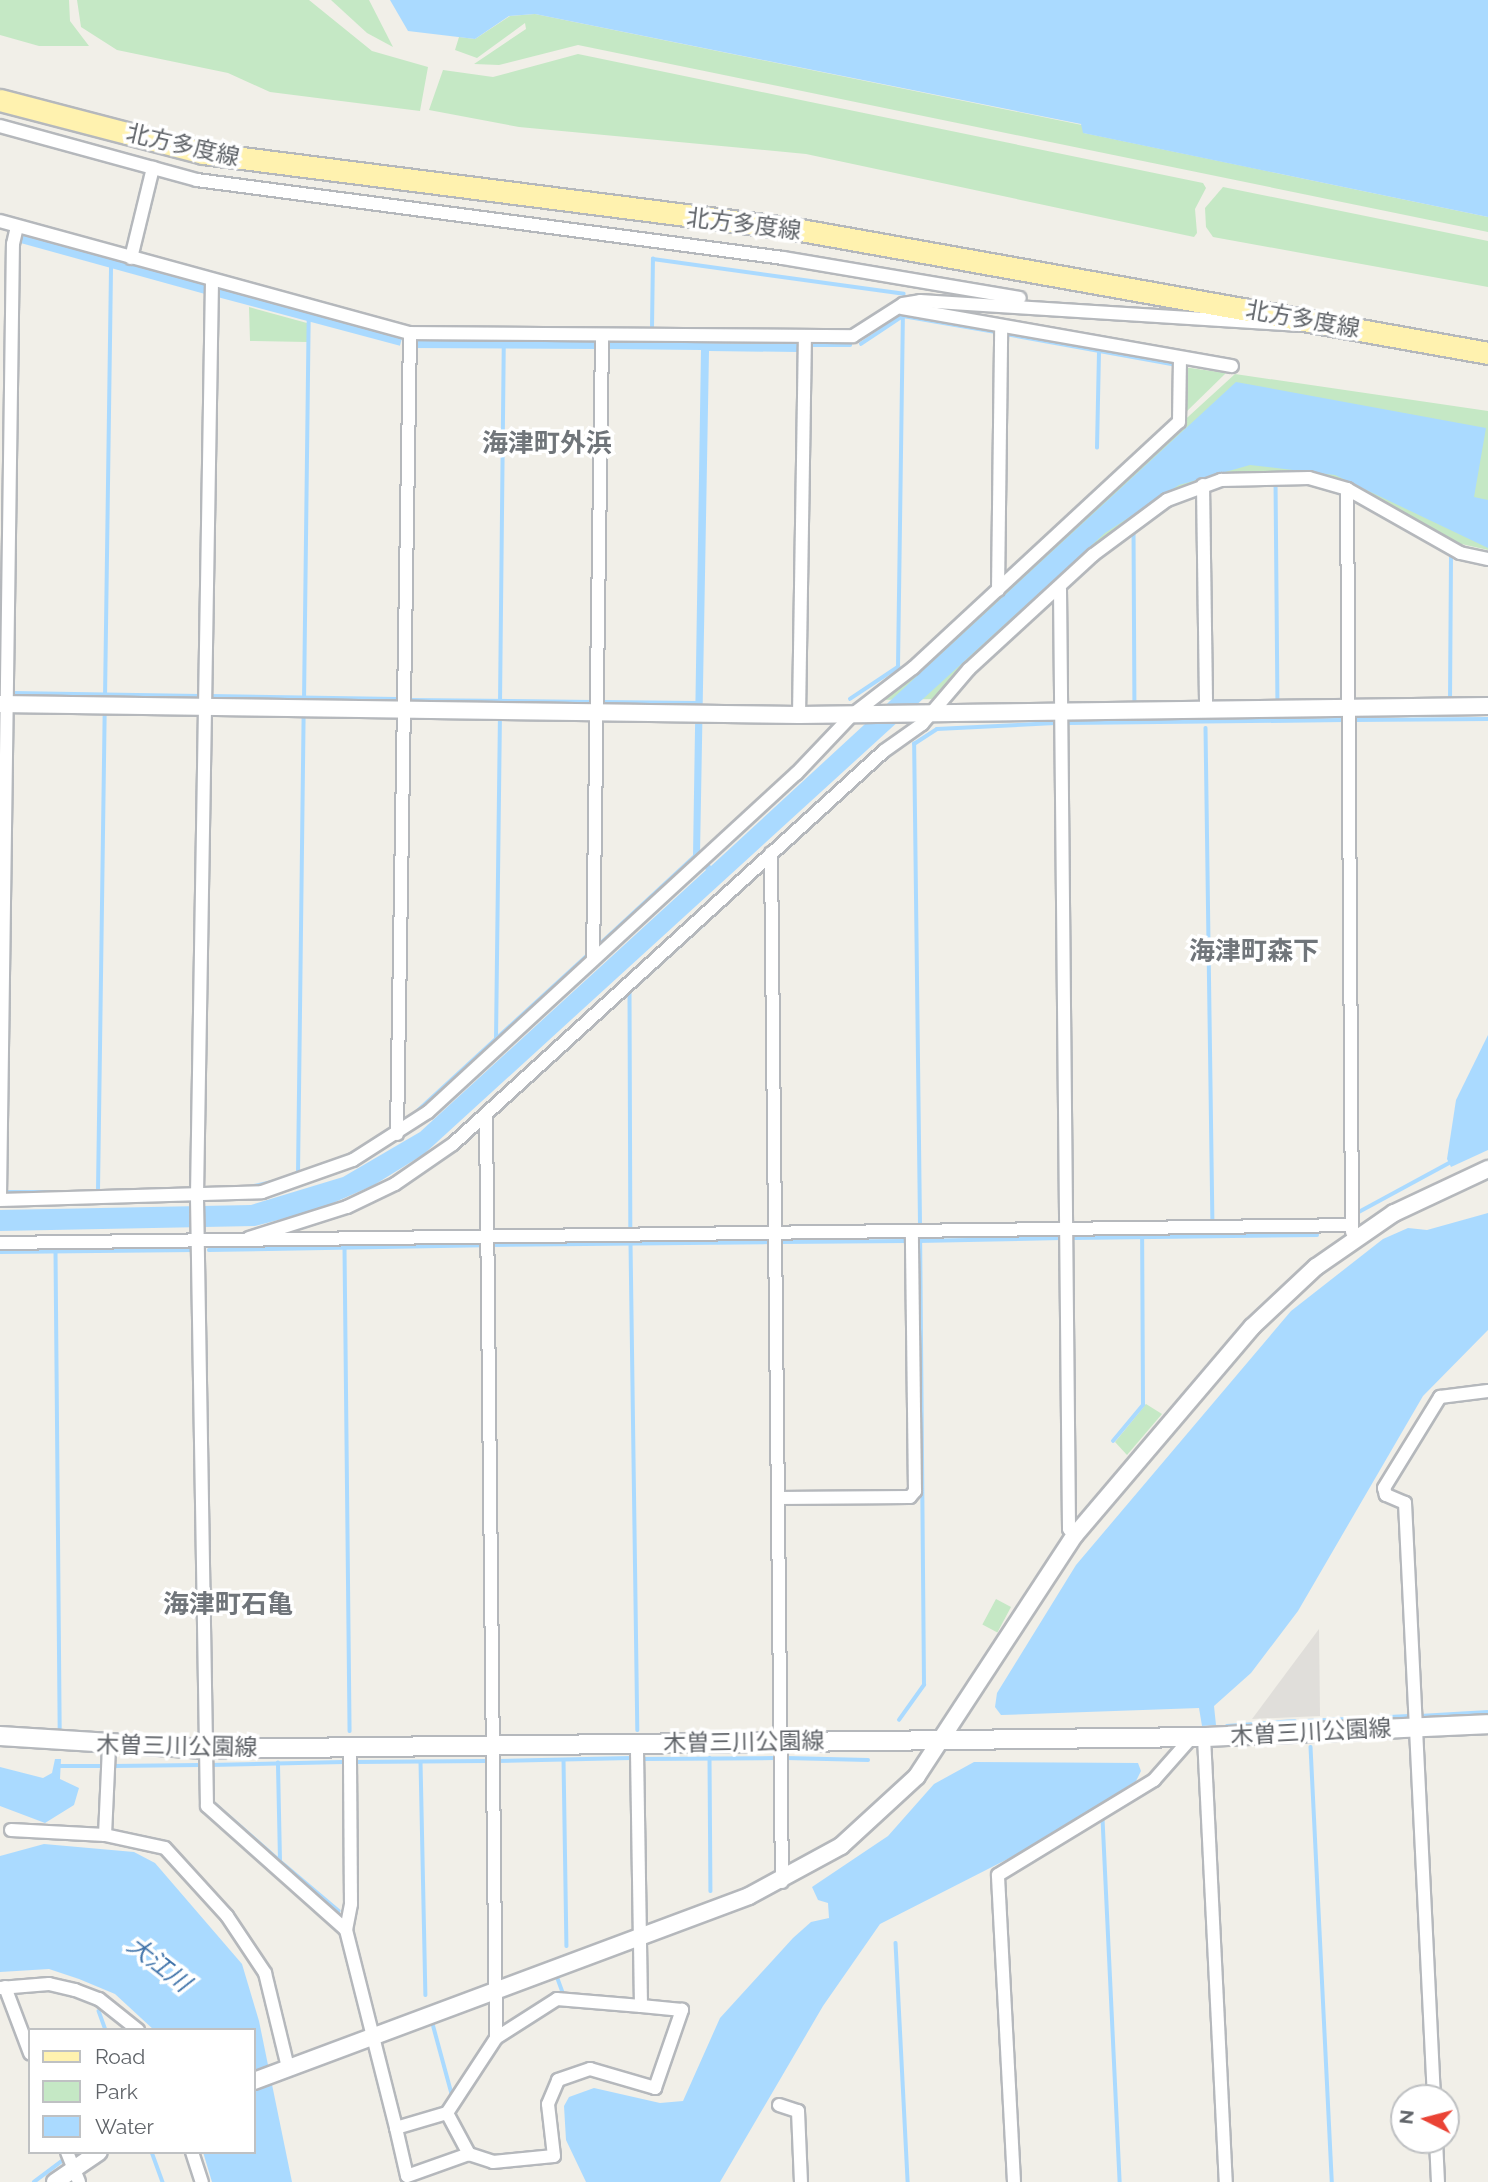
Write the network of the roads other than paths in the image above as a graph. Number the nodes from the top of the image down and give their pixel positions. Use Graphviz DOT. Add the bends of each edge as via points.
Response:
graph roads {
  1 [pos="0,100"];
  2 [pos="0,126"];
  3 [pos="153,168"];
  4 [pos="0,221"];
  5 [pos="17,226"];
  6 [pos="131,258"];
  7 [pos="212,281"];
  8 [pos="1055,306"];
  9 [pos="898,307"];
  10 [pos="1324,321"];
  11 [pos="1001,327"];
  12 [pos="410,333"];
  13 [pos="602,336"];
  14 [pos="805,336"];
  15 [pos="1488,353"];
  16 [pos="1180,359"];
  17 [pos="1232,366"];
  18 [pos="1203,485"];
  19 [pos="1347,489"];
  20 [pos="1488,559"];
  21 [pos="1060,589"];
  22 [pos="998,590"];
  23 [pos="3,704"];
  24 [pos="204,706"];
  25 [pos="1488,706"];
  26 [pos="402,709"];
  27 [pos="1347,709"];
  28 [pos="1206,710"];
  29 [pos="597,712"];
  30 [pos="1061,713"];
  31 [pos="857,714"];
  32 [pos="929,714"];
  33 [pos="799,715"];
  34 [pos="771,853"];
  35 [pos="593,959"];
  36 [pos="486,1116"];
  37 [pos="397,1134"];
  38 [pos="1488,1168"];
  39 [pos="0,1198"];
  40 [pos="198,1200"];
  41 [pos="1352,1225"];
  42 [pos="1066,1228"];
  43 [pos="912,1232"];
  44 [pos="775,1233"];
  45 [pos="487,1237"];
  46 [pos="200,1238"];
  47 [pos="249,1238"];
  48 [pos="0,1243"];
  49 [pos="1350,1243"];
  50 [pos="1488,1391"];
  51 [pos="778,1498"];
  52 [pos="1076,1535"];
  53 [pos="1488,1724"];
  54 [pos="1416,1727"];
  55 [pos="0,1736"];
  56 [pos="1198,1737"];
  57 [pos="941,1738"];
  58 [pos="780,1742"];
  59 [pos="637,1744"];
  60 [pos="493,1745"];
  61 [pos="109,1746"];
  62 [pos="350,1747"];
  63 [pos="206,1749"];
  64 [pos="11,1830"];
  65 [pos="106,1835"];
  66 [pos="782,1882"];
  67 [pos="345,1930"];
  68 [pos="639,1935"];
  69 [pos="495,1987"];
  70 [pos="3,1988"];
  71 [pos="641,2006"];
  72 [pos="135,2028"];
  73 [pos="371,2035"];
  74 [pos="496,2038"];
  75 [pos="28,2048"];
  76 [pos="284,2069"];
  77 [pos="256,2080"];
  78 [pos="1433,2084"];
  79 [pos="779,2105"];
  80 [pos="447,2113"];
  81 [pos="396,2128"];
  82 [pos="96,2154"];
  83 [pos="193,2154"];
  84 [pos="469,2154"];
  85 [pos="1437,2154"];
  86 [pos="73,2167"];
  87 [pos="55,2182"];
  88 [pos="202,2182"];
  89 [pos="802,2182"];
  90 [pos="1014,2182"];
  91 [pos="1226,2182"];
  92 [pos="1438,2182"];
  1 -- 10 [label="main road, 北方多度線" via="203,153 795,229"];
  2 -- 3 [label="street"];
  3 -- 6 [label="street"];
  3 -- 8 [label="street" via="197,180 822,264"];
  4 -- 5 [label="street"];
  5 -- 6 [label="street"];
  5 -- 23 [label="street"];
  6 -- 7 [label="street"];
  7 -- 12 [label="street"];
  7 -- 24 [label="street"];
  8 -- 9 [label="street" via="920,301"];
  8 -- 10 [label="street" via="1280,328"];
  9 -- 11 [label="street"];
  9 -- 14 [label="street" via="864,332"];
  10 -- 15 [label="main road, 北方多度線"];
  11 -- 16 [label="street"];
  11 -- 22 [label="street"];
  12 -- 13 [label="street"];
  12 -- 26 [label="street"];
  13 -- 14 [label="street"];
  13 -- 29 [label="street"];
  14 -- 33 [label="street"];
  16 -- 17 [label="street"];
  16 -- 22 [label="street" via="1179,422"];
  18 -- 19 [label="street" via="1277,475"];
  18 -- 21 [label="street" via="1134,520"];
  18 -- 28 [label="street"];
  19 -- 20 [label="street" via="1460,553"];
  19 -- 27 [label="street"];
  21 -- 30 [label="street"];
  21 -- 32 [label="street" via="969,669"];
  22 -- 31 [label="street"];
  23 -- 24 [label="street"];
  23 -- 39 [label="street"];
  24 -- 26 [label="street"];
  24 -- 40 [label="street"];
  25 -- 27 [label="street"];
  26 -- 29 [label="street"];
  26 -- 37 [label="street"];
  27 -- 28 [label="street"];
  27 -- 41 [label="street"];
  28 -- 30 [label="street"];
  29 -- 33 [label="street"];
  29 -- 35 [label="street"];
  30 -- 32 [label="street"];
  30 -- 42 [label="street"];
  31 -- 32 [label="street"];
  31 -- 33 [label="street"];
  31 -- 35 [label="street"];
  32 -- 34 [label="street"];
  34 -- 36 [label="street"];
  34 -- 44 [label="street"];
  35 -- 37 [label="street" via="428,1112"];
  36 -- 45 [label="street"];
  36 -- 47 [label="street" via="396,1184 328,1215"];
  37 -- 40 [label="street" via="293,1185"];
  38 -- 49 [label="street" via="1394,1213"];
  39 -- 40 [label="street"];
  40 -- 46 [label="street"];
  41 -- 42 [label="street"];
  41 -- 49 [label="street"];
  42 -- 43 [label="street"];
  42 -- 52 [label="street" via="1069,1529"];
  43 -- 44 [label="street"];
  43 -- 51 [label="street" via="915,1490 910,1497"];
  44 -- 45 [label="street"];
  44 -- 51 [label="street"];
  45 -- 47 [label="street"];
  45 -- 60 [label="street"];
  46 -- 47 [label="street"];
  46 -- 48 [label="street"];
  46 -- 63 [label="street"];
  49 -- 52 [label="street" via="1252,1327"];
  50 -- 54 [label="street" via="1440,1397 1384,1488 1386,1495 1405,1503"];
  51 -- 58 [label="street"];
  52 -- 57 [label="street"];
  53 -- 54 [label="main road, 木曽三川公園線"];
  54 -- 56 [label="main road, 木曽三川公園線"];
  54 -- 78 [label="street"];
  55 -- 61 [label="main road, 木曽三川公園線"];
  56 -- 57 [label="main road, 木曽三川公園線"];
  56 -- 90 [label="street" via="1154,1780 998,1875"];
  56 -- 91 [label="street"];
  57 -- 58 [label="main road, 木曽三川公園線"];
  57 -- 66 [label="street" via="918,1776 874,1822"];
  58 -- 59 [label="main road, 木曽三川公園線"];
  58 -- 66 [label="street"];
  59 -- 60 [label="main road, 木曽三川公園線"];
  59 -- 68 [label="street"];
  60 -- 62 [label="main road, 木曽三川公園線"];
  60 -- 69 [label="street"];
  61 -- 63 [label="main road, 木曽三川公園線"];
  61 -- 65 [label="street"];
  62 -- 63 [label="main road, 木曽三川公園線"];
  62 -- 67 [label="street" via="351,1904"];
  63 -- 67 [label="street" via="207,1806"];
  64 -- 65 [label="street"];
  65 -- 76 [label="street" via="164,1847 227,1916 265,1973"];
  66 -- 68 [label="street"];
  67 -- 73 [label="street"];
  68 -- 69 [label="street"];
  68 -- 71 [label="street"];
  69 -- 73 [label="street"];
  69 -- 74 [label="street"];
  70 -- 72 [label="street" via="49,1984 75,1990 99,1999"];
  70 -- 75 [label="street"];
  71 -- 74 [label="street" via="557,1999"];
  71 -- 84 [label="street" via="682,2010 656,2088 581,2070 558,2080 549,2093 554,2156 493,2162"];
  73 -- 76 [label="street"];
  73 -- 81 [label="street"];
  74 -- 80 [label="street"];
  76 -- 77 [label="street"];
  79 -- 89 [label="street" via="798,2111"];
  80 -- 81 [label="street"];
  80 -- 84 [label="street"];
  81 -- 84 [label="street" via="407,2176"];
  82 -- 86 [label="street"];
  83 -- 88 [label="street"];
  85 -- 92 [label="street"];
  86 -- 87 [label="street"];
}
